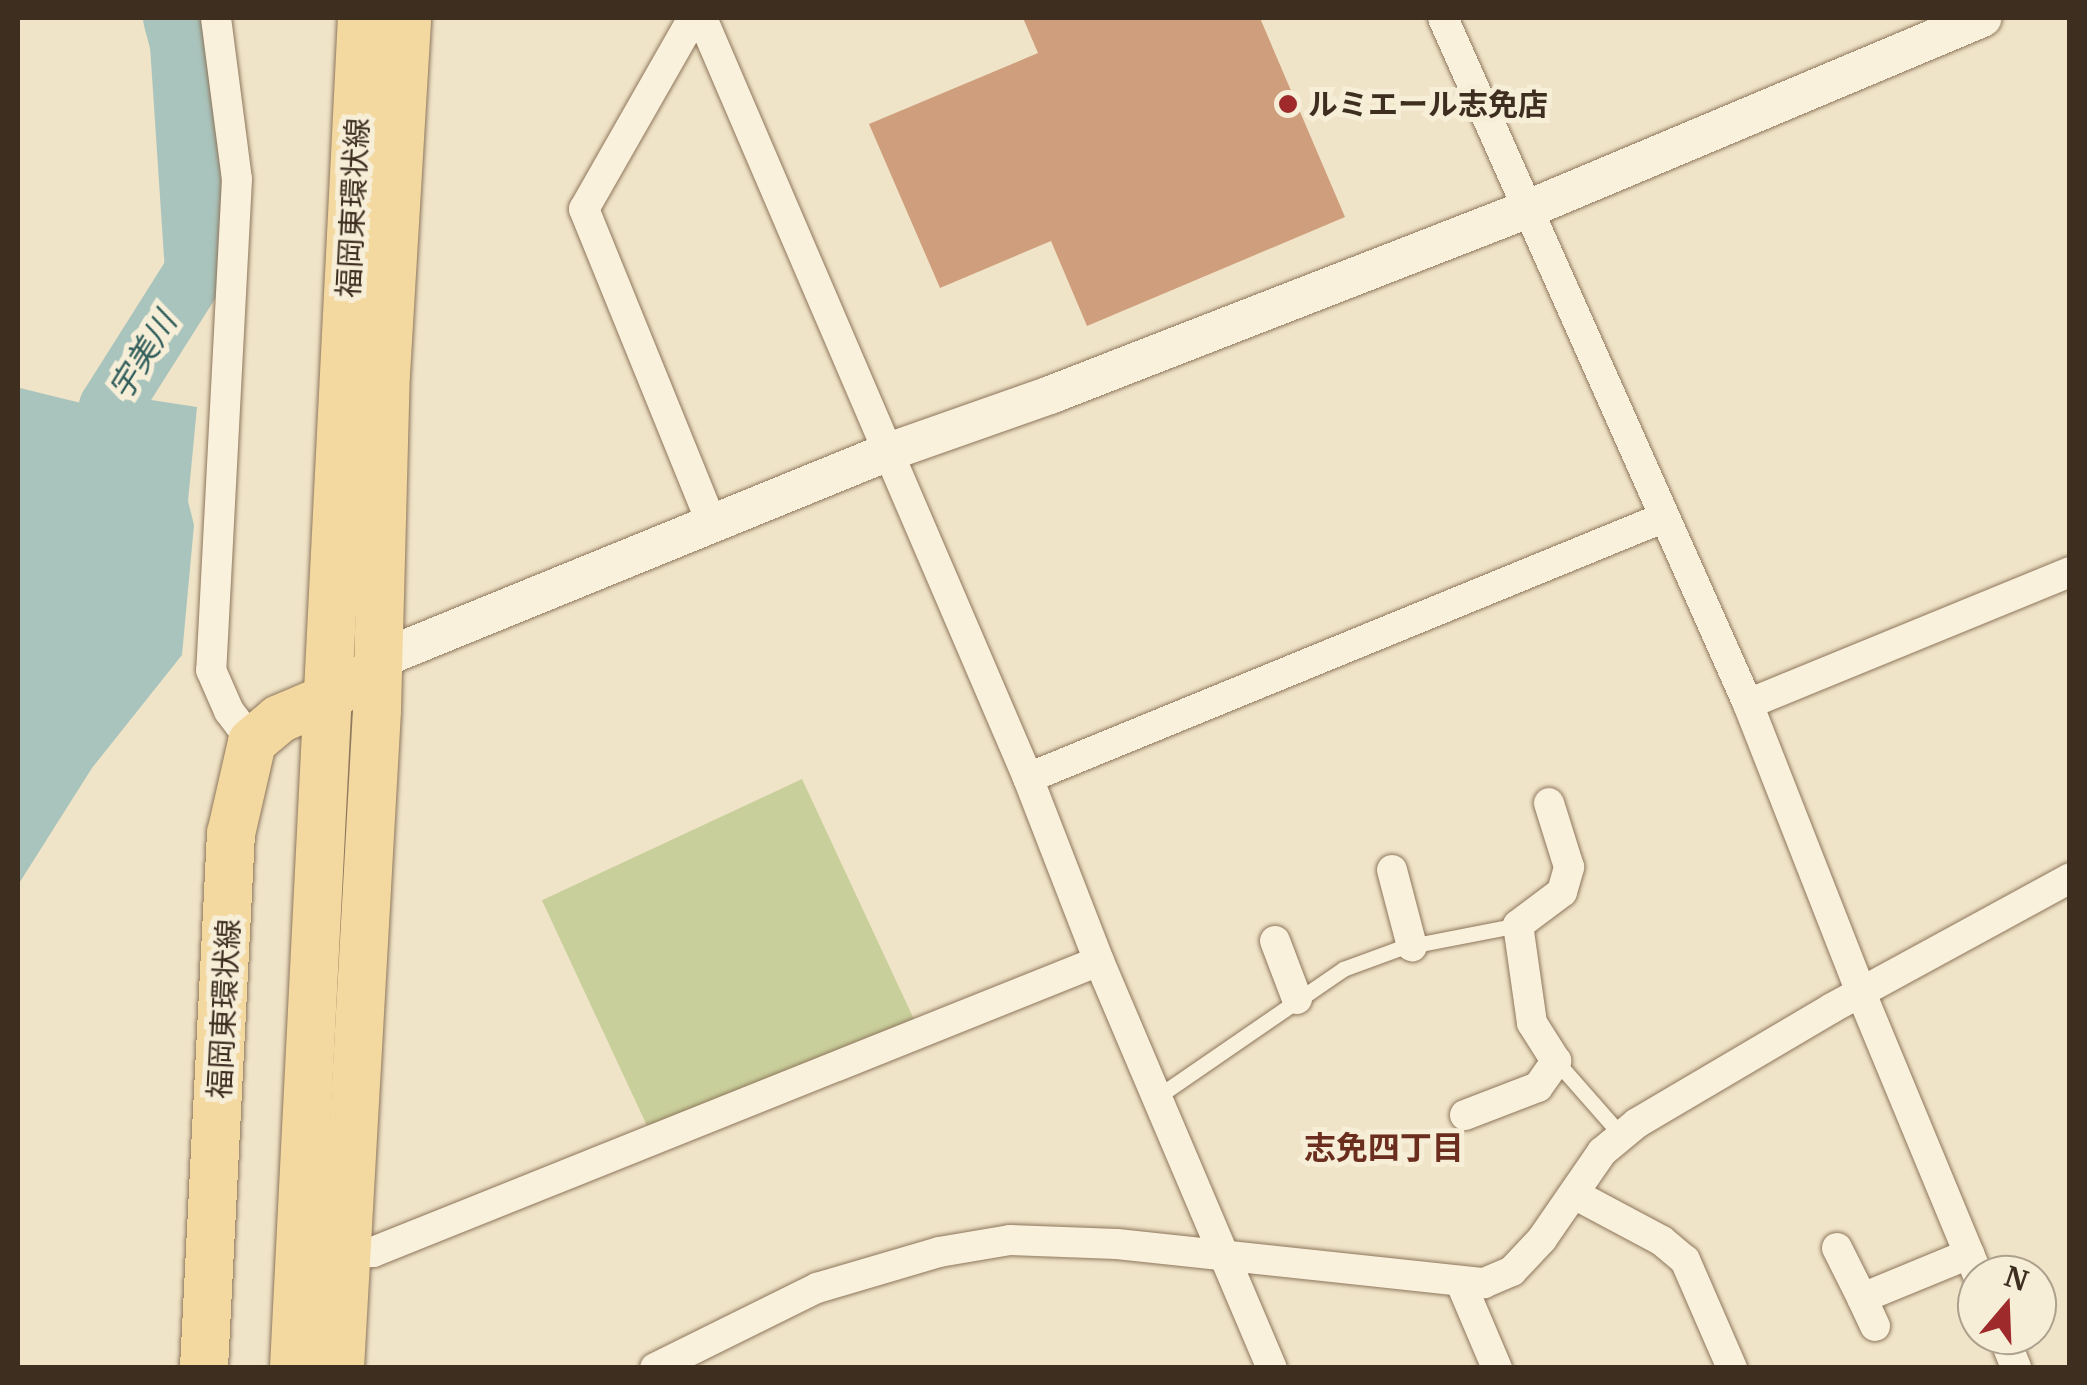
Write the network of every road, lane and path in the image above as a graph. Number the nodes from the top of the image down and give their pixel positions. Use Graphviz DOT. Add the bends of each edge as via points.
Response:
graph roads {
  1 [pos="216,18"];
  2 [pos="362,18"];
  3 [pos="407,18"];
  4 [pos="693,18"];
  5 [pos="702,18"];
  6 [pos="1442,18"];
  7 [pos="1983,18"];
  8 [pos="1528,209"];
  9 [pos="888,452"];
  10 [pos="1665,517"];
  11 [pos="712,524"];
  12 [pos="2070,572"];
  13 [pos="378,660"];
  14 [pos="330,698"];
  15 [pos="1748,704"];
  16 [pos="252,742"];
  17 [pos="1028,778"];
  18 [pos="1549,804"];
  19 [pos="1392,870"];
  20 [pos="2070,878"];
  21 [pos="1518,925"];
  22 [pos="1275,941"];
  23 [pos="1412,946"];
  24 [pos="1099,961"];
  25 [pos="1861,994"];
  26 [pos="1297,999"];
  27 [pos="1556,1061"];
  28 [pos="1157,1097"];
  29 [pos="1466,1115"];
  30 [pos="1622,1136"];
  31 [pos="1574,1194"];
  32 [pos="1837,1248"];
  33 [pos="347,1253"];
  34 [pos="1224,1255"];
  35 [pos="1970,1255"];
  36 [pos="1957,1269"];
  37 [pos="1460,1281"];
  38 [pos="1862,1298"];
  39 [pos="1874,1326"];
  40 [pos="204,1368"];
  41 [pos="294,1368"];
  42 [pos="340,1368"];
  43 [pos="655,1368"];
  44 [pos="1272,1368"];
  45 [pos="1497,1368"];
  46 [pos="1732,1368"];
  1 -- 16 [label="street" via="236,179 212,670 229,711"];
  2 -- 14 [label="main road, 福岡東環状線"];
  3 -- 13 [label="main road, 福岡東環状線"];
  4 -- 11 [label="street" via="584,209"];
  5 -- 9 [label="street"];
  6 -- 8 [label="street"];
  7 -- 8 [label="street"];
  8 -- 9 [label="street"];
  8 -- 10 [label="street"];
  9 -- 11 [label="street"];
  9 -- 17 [label="street"];
  10 -- 15 [label="street"];
  10 -- 17 [label="street"];
  11 -- 13 [label="street"];
  12 -- 15 [label="street"];
  13 -- 14 [label="main road"];
  13 -- 33 [label="main road, 福岡東環状線"];
  14 -- 16 [label="main road" via="279,718"];
  14 -- 41 [label="main road, 福岡東環状線"];
  15 -- 25 [label="street"];
  16 -- 40 [label="main road, 福岡東環状線" via="231,834"];
  17 -- 24 [label="street"];
  18 -- 21 [label="street" via="1569,868 1562,892"];
  19 -- 23 [label="street"];
  20 -- 25 [label="street"];
  21 -- 23 [label="lane"];
  21 -- 27 [label="street" via="1532,1022"];
  22 -- 26 [label="street"];
  23 -- 26 [label="lane" via="1343,969"];
  24 -- 28 [label="street"];
  24 -- 33 [label="street" via="374,1252"];
  25 -- 30 [label="street"];
  25 -- 35 [label="street"];
  26 -- 28 [label="lane"];
  27 -- 29 [label="street" via="1538,1086"];
  27 -- 30 [label="lane"];
  28 -- 34 [label="street"];
  30 -- 31 [label="street" via="1602,1152"];
  31 -- 37 [label="street" via="1512,1272 1484,1284"];
  31 -- 46 [label="street" via="1685,1260"];
  32 -- 38 [label="street"];
  33 -- 42 [label="main road, 福岡東環状線"];
  34 -- 37 [label="street"];
  34 -- 43 [label="street" via="1010,1240 939,1252 816,1288"];
  34 -- 44 [label="street"];
  36 -- 38 [label="street"];
  37 -- 45 [label="street"];
  38 -- 39 [label="street"];
}
